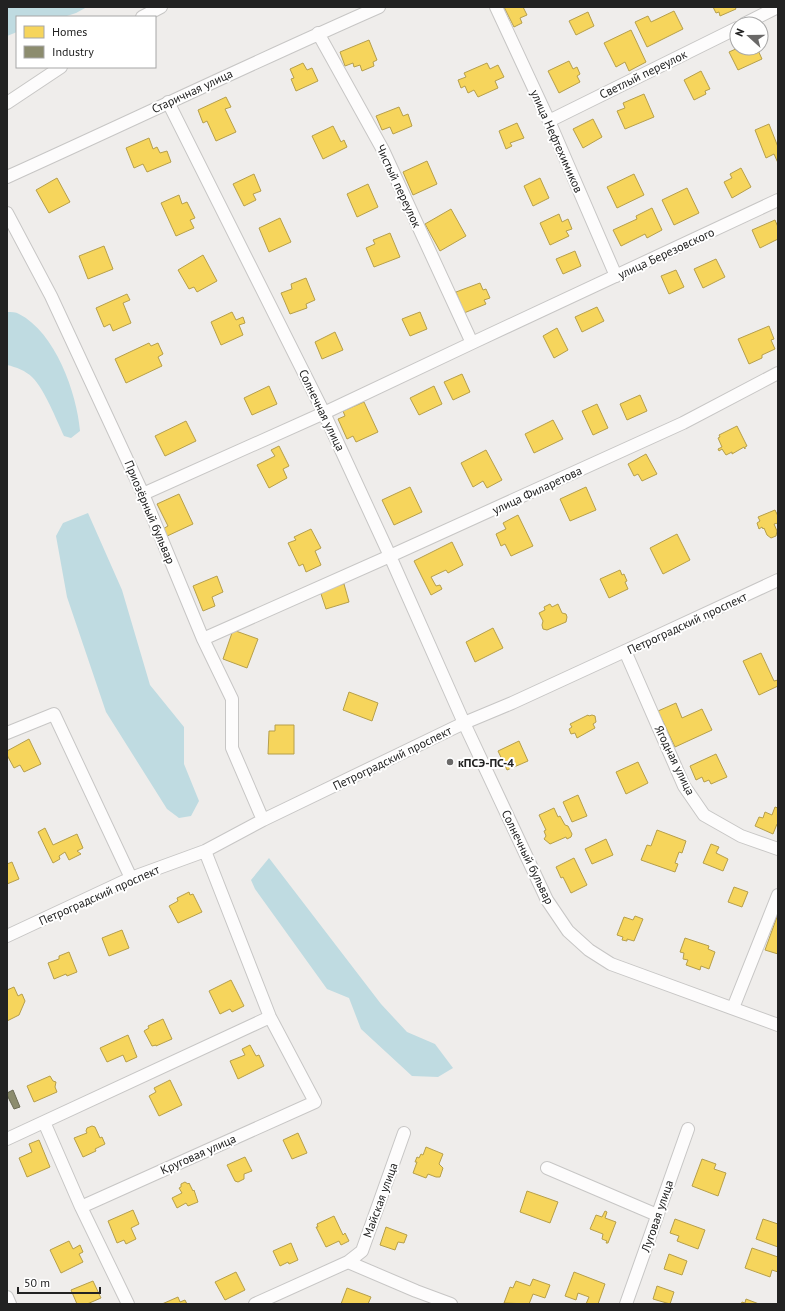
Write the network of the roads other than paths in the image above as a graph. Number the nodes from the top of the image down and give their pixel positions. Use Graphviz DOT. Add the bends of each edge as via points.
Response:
graph roads {
  1 [pos="161,7"];
  2 [pos="379,7"];
  3 [pos="496,7"];
  4 [pos="778,7"];
  5 [pos="144,16"];
  6 [pos="760,16"];
  7 [pos="729,32"];
  8 [pos="318,33"];
  9 [pos="60,68"];
  10 [pos="168,102"];
  11 [pos="7,103"];
  12 [pos="549,121"];
  13 [pos="7,177"];
  14 [pos="778,200"];
  15 [pos="7,213"];
  16 [pos="616,276"];
  17 [pos="472,343"];
  18 [pos="778,373"];
  19 [pos="324,413"];
  20 [pos="143,494"];
  21 [pos="390,556"];
  22 [pos="778,580"];
  23 [pos="203,639"];
  24 [pos="625,651"];
  25 [pos="464,723"];
  26 [pos="7,733"];
  27 [pos="263,820"];
  28 [pos="778,849"];
  29 [pos="205,851"];
  30 [pos="131,878"];
  31 [pos="778,894"];
  32 [pos="7,936"];
  33 [pos="733,1008"];
  34 [pos="270,1017"];
  35 [pos="778,1025"];
  36 [pos="44,1122"];
  37 [pos="688,1129"];
  38 [pos="404,1133"];
  39 [pos="7,1139"];
  40 [pos="547,1168"];
  41 [pos="81,1207"];
  42 [pos="657,1214"];
  43 [pos="348,1262"];
  44 [pos="7,1297"];
  45 [pos="10,1304"];
  46 [pos="128,1304"];
  47 [pos="255,1304"];
  48 [pos="451,1304"];
  49 [pos="626,1304"];
  1 -- 5 [label="street"];
  2 -- 8 [label="street, Старичная улица"];
  3 -- 12 [label="street, улица Нефтехимиков"];
  4 -- 6 [label="street"];
  7 -- 12 [label="street, Светлый переулок"];
  8 -- 10 [label="street, Старичная улица"];
  8 -- 17 [label="street, Чистый переулок" via="383,150"];
  9 -- 11 [label="street"];
  10 -- 13 [label="street, Старичная улица"];
  10 -- 19 [label="street, Солнечная улица"];
  12 -- 16 [label="street, улица Нефтехимиков"];
  14 -- 16 [label="street, улица Березовского"];
  15 -- 20 [label="street, Приозёрный бульвар" via="51,296"];
  16 -- 17 [label="street, улица Березовского"];
  17 -- 19 [label="street, улица Березовского"];
  18 -- 21 [label="street, улица Филаретова" via="683,422"];
  19 -- 20 [label="street, улица Березовского"];
  19 -- 21 [label="street, Солнечная улица"];
  20 -- 23 [label="street, Приозёрный бульвар"];
  21 -- 23 [label="street, улица Филаретова"];
  21 -- 25 [label="street, Солнечная улица"];
  22 -- 24 [label="street, Петроградский проспект"];
  23 -- 27 [label="street, Приозёрный бульвар" via="232,699 232,748"];
  24 -- 25 [label="street, Петроградский проспект"];
  24 -- 28 [label="street, Ягодная улица" via="684,786 704,815 742,836"];
  25 -- 27 [label="street, Петроградский проспект"];
  25 -- 33 [label="street, Солнечный бульвар" via="547,900 568,931 589,950 611,964"];
  26 -- 30 [label="street" via="54,714"];
  27 -- 29 [label="street, Петроградский проспект"];
  29 -- 30 [label="street, Петроградский проспект"];
  29 -- 34 [label="street"];
  30 -- 32 [label="street, Петроградский проспект"];
  31 -- 33 [label="street"];
  33 -- 35 [label="street, Солнечный бульвар"];
  34 -- 36 [label="street"];
  34 -- 41 [label="street, Круговая улица" via="315,1102"];
  36 -- 39 [label="street"];
  36 -- 41 [label="street"];
  37 -- 42 [label="street, Луговая улица"];
  38 -- 43 [label="street, Майская улица" via="362,1251"];
  40 -- 42 [label="street"];
  41 -- 46 [label="street"];
  42 -- 49 [label="street, Луговая улица"];
  43 -- 47 [label="street, Майская улица"];
  43 -- 48 [label="street"];
  44 -- 45 [label="street"];
}
